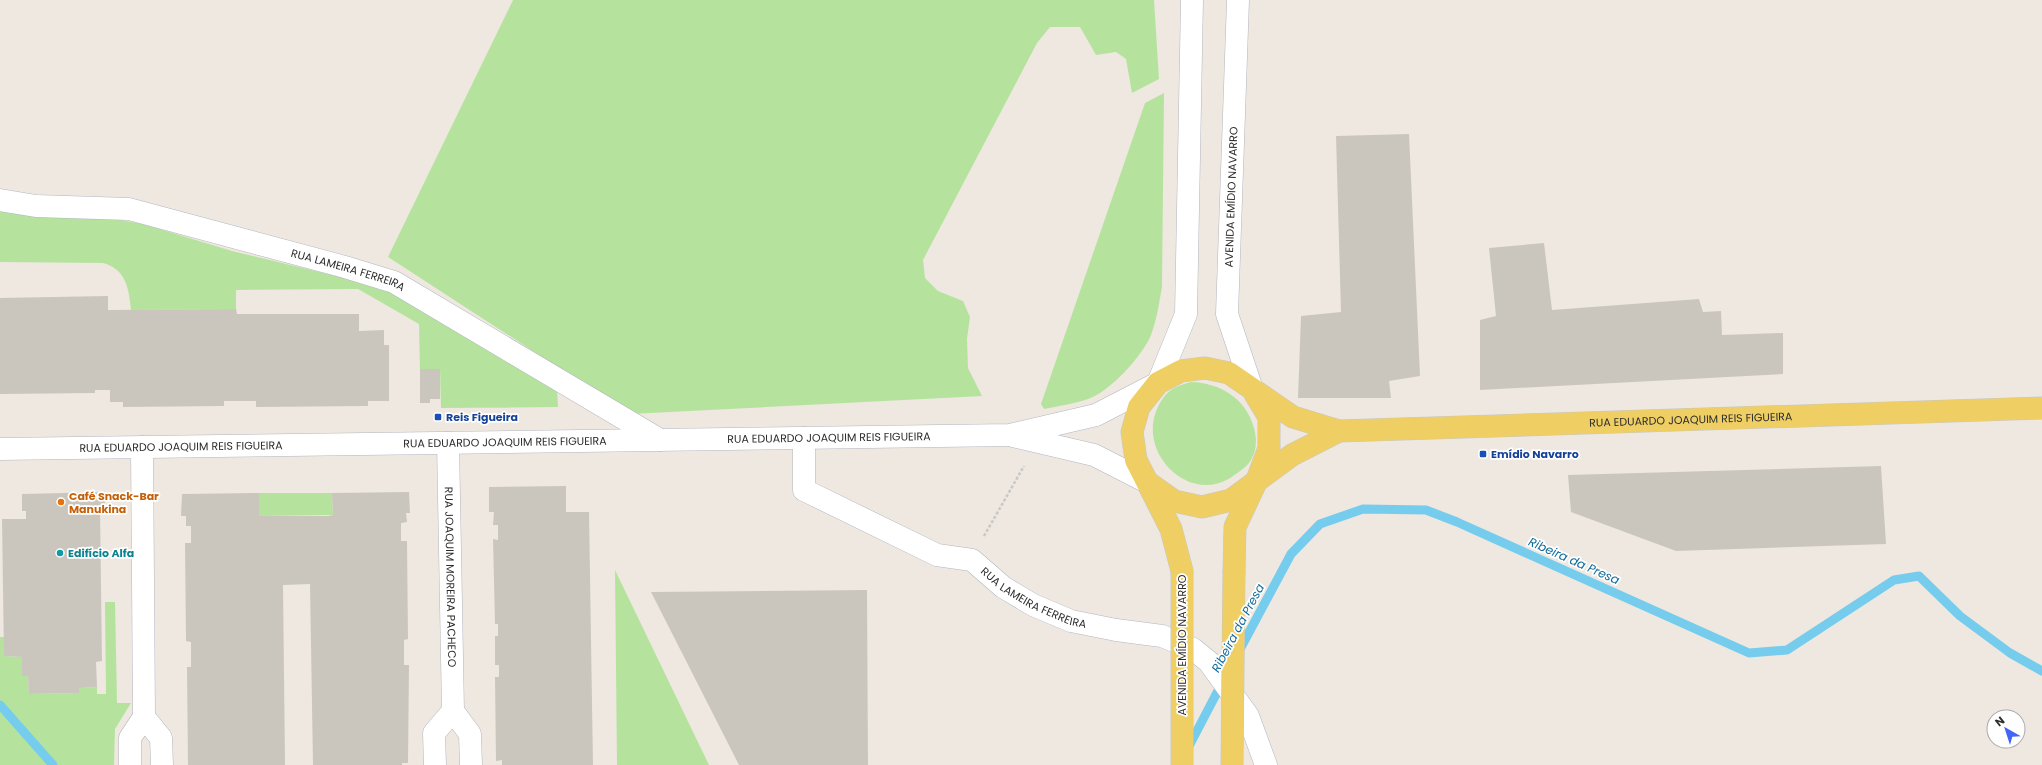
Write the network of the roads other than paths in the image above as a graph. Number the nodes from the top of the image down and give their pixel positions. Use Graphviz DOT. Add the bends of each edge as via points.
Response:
graph roads {
  1 [pos="1192,0"];
  2 [pos="1238,0"];
  3 [pos="0,200"];
  4 [pos="1158,383"];
  5 [pos="1252,390"];
  6 [pos="2042,408"];
  7 [pos="1339,431"];
  8 [pos="1010,435"];
  9 [pos="804,438"];
  10 [pos="660,440"];
  11 [pos="448,443"];
  12 [pos="142,447"];
  13 [pos="0,449"];
  14 [pos="1257,480"];
  15 [pos="1149,483"];
  16 [pos="453,711"];
  17 [pos="144,717"];
  18 [pos="130,765"];
  19 [pos="162,765"];
  20 [pos="435,765"];
  21 [pos="471,765"];
  22 [pos="1182,765"];
  23 [pos="1232,765"];
  24 [pos="1266,765"];
  1 -- 4 [label="street" via="1186,314"];
  2 -- 5 [label="street, AVENIDA EMÍDIO NAVARRO" via="1228,314"];
  3 -- 10 [label="street, RUA LAMEIRA FERREIRA" via="36,206 129,209 394,282"];
  4 -- 5 [label="main road" via="1181,370 1205,368 1229,373"];
  4 -- 8 [label="street, RUA EDUARDO JOAQUIM REIS FIGUEIRA" via="1096,414"];
  4 -- 15 [label="main road" via="1139,407 1132,432 1136,460"];
  5 -- 7 [label="main road, RUA EDUARDO JOAQUIM REIS FIGUEIRA" via="1293,417"];
  5 -- 14 [label="main road" via="1269,417 1270,448"];
  6 -- 7 [label="main road, RUA EDUARDO JOAQUIM REIS FIGUEIRA"];
  7 -- 14 [label="main road, RUA EDUARDO JOAQUIM REIS FIGUEIRA" via="1292,455"];
  8 -- 9 [label="street, RUA EDUARDO JOAQUIM REIS FIGUEIRA"];
  8 -- 15 [label="street, RUA EDUARDO JOAQUIM REIS FIGUEIRA" via="1094,455"];
  9 -- 10 [label="street, RUA EDUARDO JOAQUIM REIS FIGUEIRA"];
  9 -- 24 [label="street, RUA LAMEIRA FERREIRA, bridge" via="804,490 936,555 972,560 1003,587 1033,605 1071,621 1162,636 1193,649 1209,662 1248,716"];
  10 -- 11 [label="street, RUA EDUARDO JOAQUIM REIS FIGUEIRA"];
  11 -- 12 [label="street, RUA EDUARDO JOAQUIM REIS FIGUEIRA"];
  11 -- 16 [label="street, RUA JOAQUIM MOREIRA PACHECO"];
  12 -- 13 [label="street, RUA EDUARDO JOAQUIM REIS FIGUEIRA"];
  12 -- 17 [label="street"];
  14 -- 15 [label="main road" via="1231,500 1202,507 1174,501"];
  14 -- 23 [label="main road, bridge" via="1235,527"];
  15 -- 22 [label="main road, AVENIDA EMÍDIO NAVARRO, bridge" via="1171,529 1182,570"];
  16 -- 20 [label="street" via="434,733"];
  16 -- 21 [label="street" via="470,734"];
  17 -- 18 [label="street" via="130,738"];
  17 -- 19 [label="street" via="162,738"];
}
